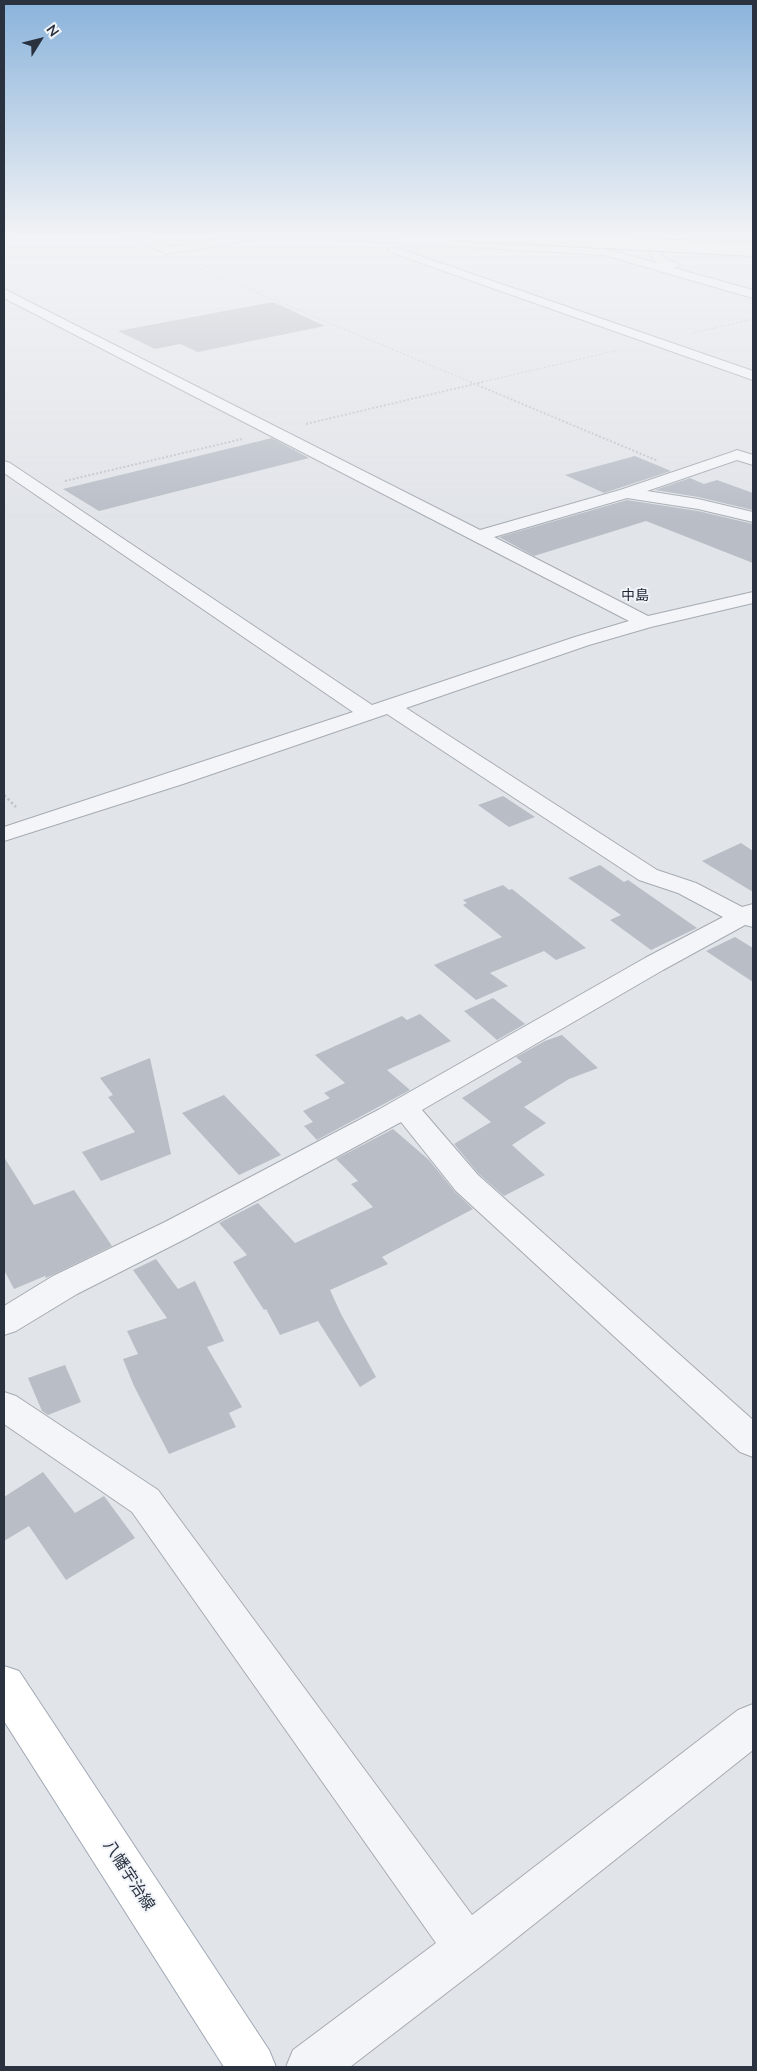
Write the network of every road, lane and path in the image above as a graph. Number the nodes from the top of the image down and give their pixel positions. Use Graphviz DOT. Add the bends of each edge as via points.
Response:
graph roads {
  1 [pos="78,331"];
  2 [pos="348,331"];
  3 [pos="623,331"];
  4 [pos="703,331"];
  5 [pos="655,342"];
  6 [pos="753,376"];
  7 [pos="475,384"];
  8 [pos="275,431"];
  9 [pos="753,460"];
  10 [pos="4,466"];
  11 [pos="686,473"];
  12 [pos="36,488"];
  13 [pos="626,493"];
  14 [pos="753,517"];
  15 [pos="479,536"];
  16 [pos="753,598"];
  17 [pos="646,622"];
  18 [pos="379,710"];
  19 [pos="4,834"];
  20 [pos="749,916"];
  21 [pos="404,1107"];
  22 [pos="4,1322"];
  23 [pos="4,1406"];
  24 [pos="753,1442"];
  25 [pos="4,1686"];
  26 [pos="753,1724"];
  27 [pos="468,1948"];
  28 [pos="252,2067"];
  29 [pos="310,2067"];
  1 -- 8 [label="street"];
  2 -- 7 [label="path"];
  3 -- 5 [label="street"];
  4 -- 5 [label="path"];
  5 -- 6 [label="street"];
  5 -- 7 [label="path"];
  7 -- 8 [label="path"];
  7 -- 11 [label="path"];
  8 -- 12 [label="path"];
  8 -- 15 [label="street"];
  9 -- 11 [label="street" via="737,455"];
  10 -- 12 [label="street"];
  11 -- 13 [label="street"];
  12 -- 18 [label="street"];
  13 -- 14 [label="street" via="698,504"];
  13 -- 15 [label="street"];
  15 -- 17 [label="street"];
  16 -- 17 [label="street"];
  17 -- 18 [label="street"];
  18 -- 19 [label="street"];
  18 -- 20 [label="street" via="648,875 687,888"];
  20 -- 21 [label="street"];
  21 -- 22 [label="street" via="176,1230 65,1285"];
  21 -- 24 [label="street" via="467,1183"];
  23 -- 27 [label="street" via="145,1500"];
  25 -- 28 [label="main road, 八幡宇治線"];
  26 -- 27 [label="street"];
  27 -- 29 [label="street"];
}
